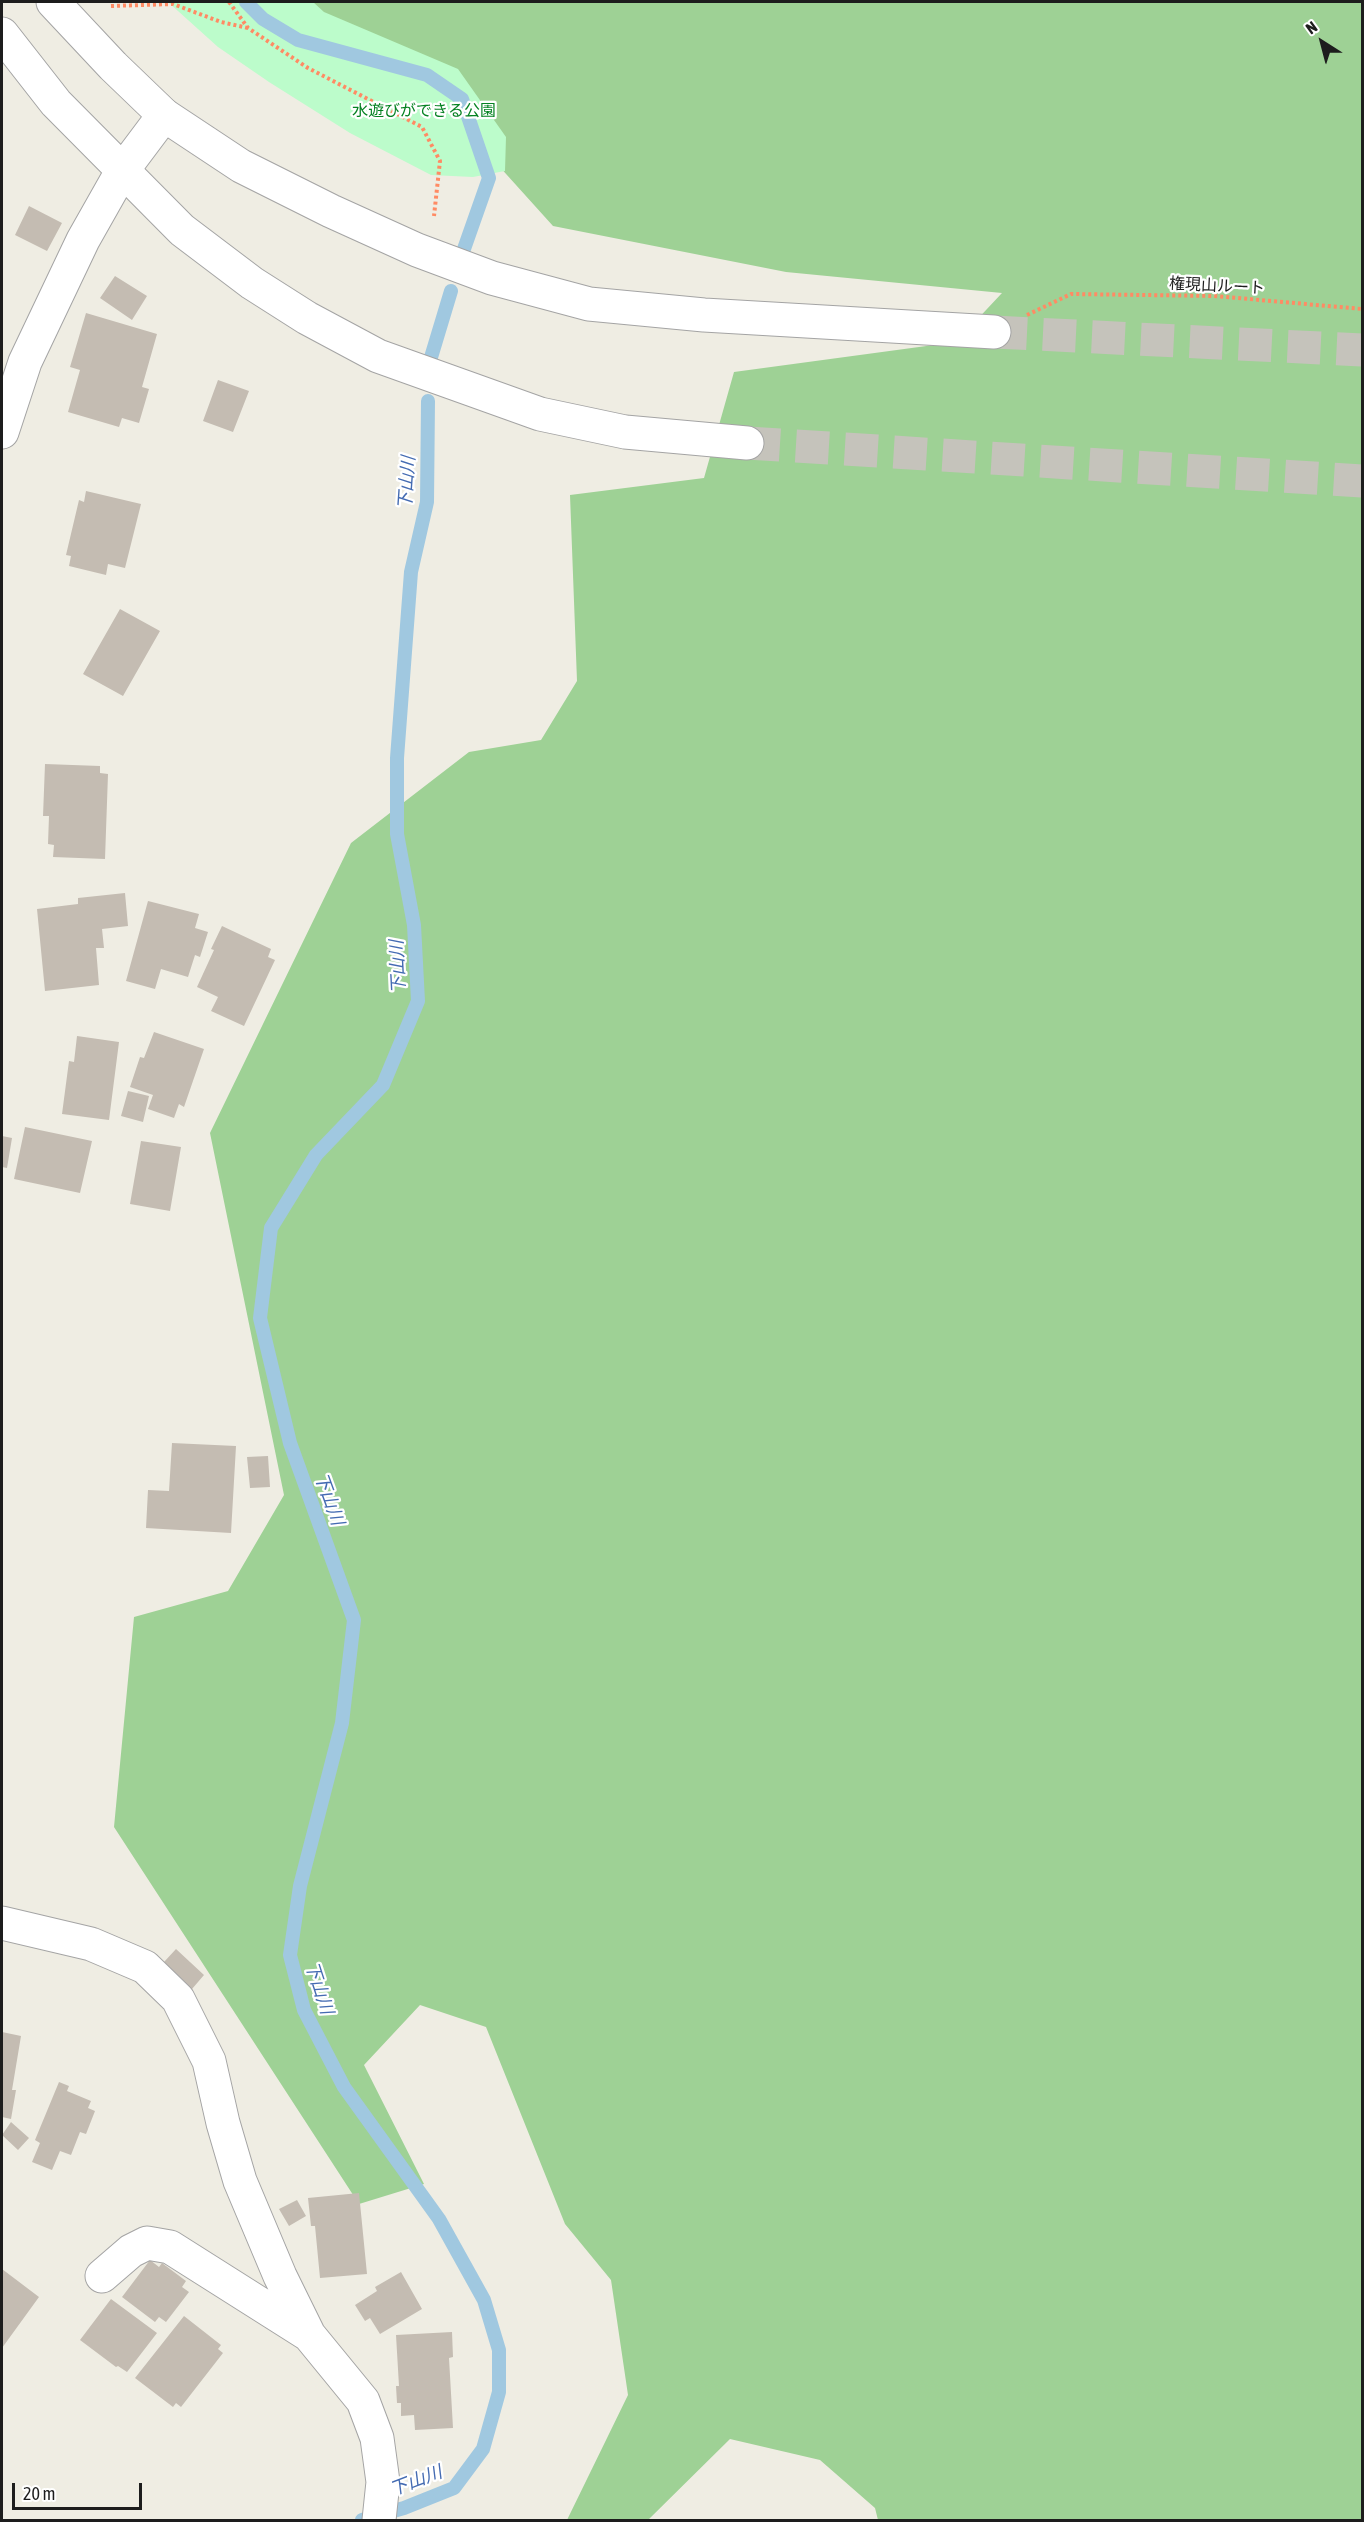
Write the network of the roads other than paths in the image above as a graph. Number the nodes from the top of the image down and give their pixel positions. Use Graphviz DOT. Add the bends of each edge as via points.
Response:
graph roads {
  1 [pos="56,5"];
  2 [pos="2,34"];
  3 [pos="164,115"];
  4 [pos="122,171"];
  5 [pos="994,332"];
  6 [pos="2,432"];
  7 [pos="747,443"];
  8 [pos="2,1923"];
  9 [pos="102,2276"];
  10 [pos="309,2335"];
  11 [pos="379,2520"];
  1 -- 3 [label="street"];
  2 -- 4 [label="street" via="56,103"];
  3 -- 4 [label="street"];
  3 -- 5 [label="street" via="241,166 331,211 492,278 589,304 704,315"];
  4 -- 6 [label="street" via="83,240 26,362"];
  4 -- 7 [label="street" via="182,230 252,283 378,356 540,414 626,432"];
  8 -- 10 [label="street" via="91,1944 145,1967 178,1999 209,2061 240,2181"];
  9 -- 10 [label="street" via="131,2251 147,2243 170,2247"];
  10 -- 11 [label="street" via="363,2401 377,2438 383,2482"];
}
